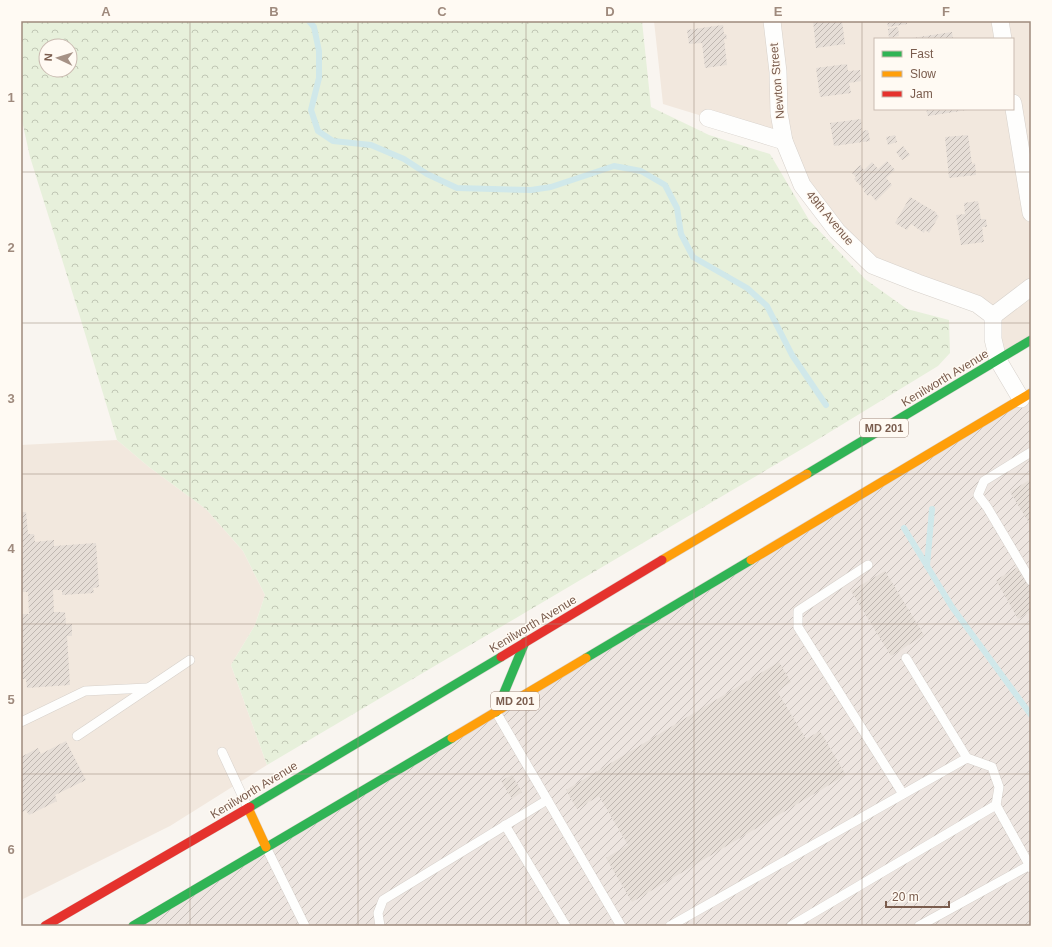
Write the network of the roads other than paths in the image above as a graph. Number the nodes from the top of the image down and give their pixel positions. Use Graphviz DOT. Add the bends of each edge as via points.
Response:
graph roads {
  1 [pos="772,21"];
  2 [pos="1000,21"];
  3 [pos="1003,38"];
  4 [pos="1014,109"];
  5 [pos="708,118"];
  6 [pos="784,141"];
  7 [pos="1031,213"];
  8 [pos="1031,287"];
  9 [pos="993,316"];
  10 [pos="1031,340"];
  11 [pos="998,360"];
  12 [pos="1026,396"];
  13 [pos="1031,452"];
  14 [pos="868,565"];
  15 [pos="1031,581"];
  16 [pos="525,642"];
  17 [pos="906,658"];
  18 [pos="190,660"];
  19 [pos="147,688"];
  20 [pos="496,712"];
  21 [pos="21,722"];
  22 [pos="77,736"];
  23 [pos="222,752"];
  24 [pos="967,758"];
  25 [pos="903,794"];
  26 [pos="547,800"];
  27 [pos="996,805"];
  28 [pos="248,808"];
  29 [pos="505,825"];
  30 [pos="266,847"];
  31 [pos="1030,867"];
  32 [pos="45,926"];
  33 [pos="133,926"];
  34 [pos="304,926"];
  35 [pos="380,926"];
  36 [pos="566,926"];
  37 [pos="621,926"];
  38 [pos="670,926"];
  39 [pos="791,926"];
  40 [pos="919,926"];
  1 -- 6 [label="street, Newton Street" via="778,72 779,113"];
  2 -- 3 [label="street"];
  4 -- 7 [label="street"];
  5 -- 6 [label="street"];
  6 -- 9 [label="street, 49th Avenue" via="802,185 838,231 872,265 977,304"];
  8 -- 9 [label="street"];
  9 -- 11 [label="street" via="993,339"];
  10 -- 11 [label="main road, Kenilworth Avenue / MD 201"];
  11 -- 12 [label="street"];
  11 -- 16 [label="main road, Kenilworth Avenue / MD 201"];
  12 -- 20 [label="main road, MD 201"];
  13 -- 15 [label="lane" via="984,481 978,495"];
  14 -- 25 [label="lane" via="798,611 798,627"];
  16 -- 20 [label="main road"];
  16 -- 28 [label="main road, Kenilworth Avenue / MD 201"];
  17 -- 24 [label="lane"];
  18 -- 19 [label="lane"];
  19 -- 21 [label="lane" via="85,691"];
  19 -- 22 [label="lane"];
  20 -- 26 [label="lane"];
  20 -- 30 [label="main road, MD 201"];
  23 -- 28 [label="lane"];
  24 -- 25 [label="lane"];
  24 -- 27 [label="lane" via="992,767 999,787"];
  25 -- 38 [label="lane"];
  26 -- 29 [label="lane"];
  26 -- 37 [label="lane"];
  27 -- 31 [label="lane"];
  27 -- 39 [label="lane"];
  28 -- 30 [label="main road"];
  28 -- 32 [label="main road, Kenilworth Avenue / MD 201"];
  29 -- 35 [label="lane" via="384,900 378,913"];
  29 -- 36 [label="lane"];
  30 -- 33 [label="main road, MD 201"];
  30 -- 34 [label="lane"];
  31 -- 40 [label="lane"];
}
